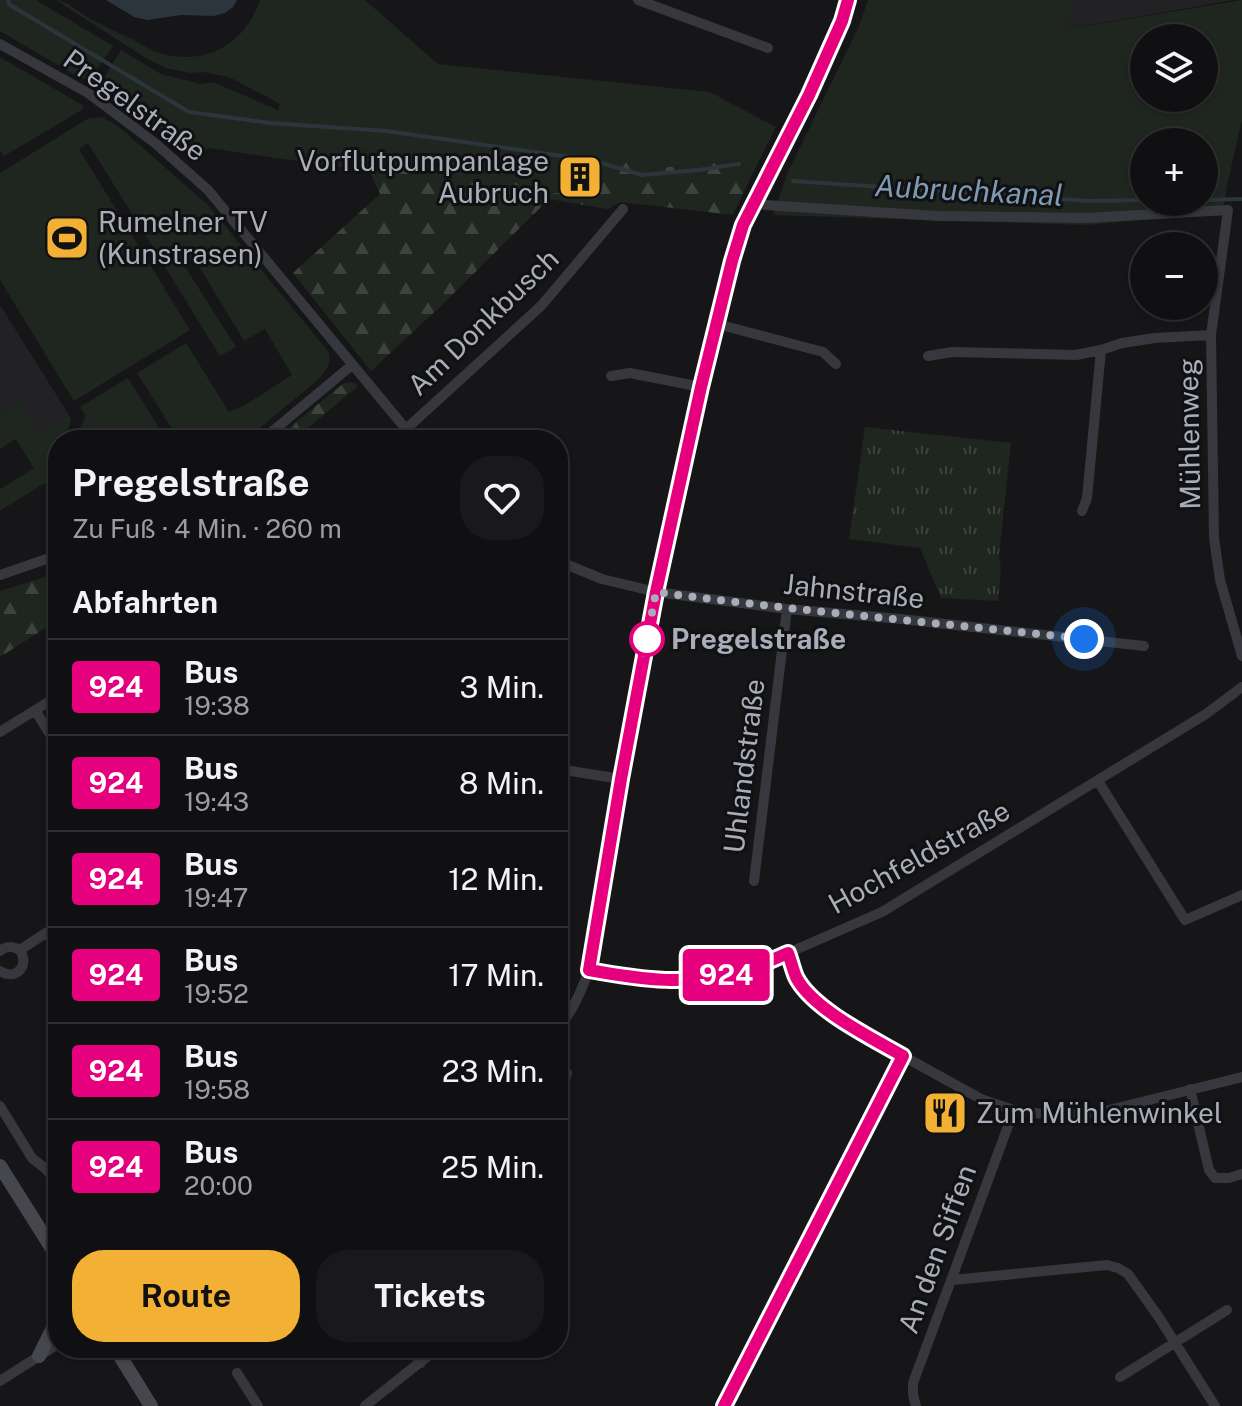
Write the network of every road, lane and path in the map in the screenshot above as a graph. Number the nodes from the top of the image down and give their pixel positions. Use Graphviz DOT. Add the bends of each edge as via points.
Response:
graph roads {
  1 [pos="848,0"];
  2 [pos="643,1"];
  3 [pos="0,44"];
  4 [pos="768,48"];
  5 [pos="756,201"];
  6 [pos="623,209"];
  7 [pos="717,324"];
  8 [pos="1211,335"];
  9 [pos="1101,350"];
  10 [pos="928,356"];
  11 [pos="836,364"];
  12 [pos="352,365"];
  13 [pos="611,376"];
  14 [pos="701,387"];
  15 [pos="274,430"];
  16 [pos="406,430"];
  17 [pos="1082,511"];
  18 [pos="48,558"];
  19 [pos="568,565"];
  20 [pos="0,575"];
  21 [pos="656,592"];
  22 [pos="787,609"];
  23 [pos="1144,646"];
  24 [pos="1242,656"];
  25 [pos="1242,687"];
  26 [pos="48,702"];
  27 [pos="35,710"];
  28 [pos="48,731"];
  29 [pos="0,732"];
  30 [pos="568,771"];
  31 [pos="621,779"];
  32 [pos="1098,781"];
  33 [pos="754,881"];
  34 [pos="1242,895"];
  35 [pos="47,932"];
  36 [pos="0,949"];
  37 [pos="20,950"];
  38 [pos="788,953"];
  39 [pos="589,970"];
  40 [pos="0,971"];
  41 [pos="568,1016"];
  42 [pos="903,1056"];
  43 [pos="1242,1077"];
  44 [pos="1190,1089"];
  45 [pos="0,1106"];
  46 [pos="1014,1110"];
  47 [pos="0,1166"];
  48 [pos="48,1166"];
  49 [pos="1242,1174"];
  50 [pos="48,1242"];
  51 [pos="952,1280"];
  52 [pos="1227,1310"];
  53 [pos="48,1338"];
  54 [pos="1175,1342"];
  55 [pos="48,1350"];
  56 [pos="39,1356"];
  57 [pos="121,1358"];
  58 [pos="417,1358"];
  59 [pos="427,1358"];
  60 [pos="421,1363"];
  61 [pos="237,1373"];
  62 [pos="1120,1377"];
  63 [pos="0,1381"];
  64 [pos="151,1406"];
  65 [pos="258,1406"];
  66 [pos="365,1406"];
  67 [pos="724,1406"];
  68 [pos="916,1406"];
  69 [pos="1215,1406"];
  1 -- 5 [label="street" via="809,95"];
  2 -- 4 [label="street"];
  3 -- 12 [label="street, Pregelstraße" via="88,93 208,190"];
  5 -- 7 [label="street" via="743,225"];
  5 -- 8 [label="street, Mühlenweg" via="938,216 1086,218 1228,210"];
  6 -- 16 [label="street, Am Donkbusch" via="541,306"];
  7 -- 11 [label="street" via="823,352"];
  7 -- 14 [label="street"];
  8 -- 9 [label="street" via="1155,338"];
  8 -- 24 [label="street, Mühlenweg" via="1214,538"];
  9 -- 10 [label="street" via="1076,355"];
  9 -- 17 [label="street"];
  12 -- 15 [label="street"];
  12 -- 16 [label="street, Pregelstraße"];
  13 -- 14 [label="street" via="630,373"];
  14 -- 21 [label="street"];
  18 -- 20 [label="street"];
  19 -- 21 [label="street"];
  21 -- 22 [label="street, Jahnstraße"];
  21 -- 31 [label="street"];
  22 -- 23 [label="street, Jahnstraße"];
  22 -- 33 [label="street, Uhlandstraße"];
  25 -- 32 [label="street, Hochfeldstraße"];
  26 -- 27 [label="street"];
  27 -- 28 [label="street"];
  27 -- 29 [label="street"];
  30 -- 31 [label="street"];
  31 -- 39 [label="street"];
  32 -- 34 [label="street" via="1185,920"];
  32 -- 38 [label="street, Hochfeldstraße" via="882,912"];
  35 -- 37 [label="street"];
  36 -- 37 [label="street"];
  37 -- 40 [label="street" via="21,970 14,975"];
  38 -- 39 [label="street, Hochfeldstraße" via="746,970 683,982"];
  38 -- 42 [label="street" via="796,978 811,998"];
  39 -- 41 [label="street"];
  42 -- 46 [label="street" via="981,1099"];
  42 -- 67 [label="street"];
  43 -- 44 [label="street"];
  44 -- 46 [label="street" via="1105,1111 1057,1116"];
  44 -- 49 [label="street" via="1209,1170 1215,1178"];
  45 -- 48 [label="street" via="32,1158"];
  46 -- 51 [label="street, An den Siffen"];
  47 -- 50 [label="main road"];
  51 -- 54 [label="street" via="1118,1268 1128,1274"];
  51 -- 68 [label="street, An den Siffen" via="913,1383"];
  52 -- 54 [label="street"];
  53 -- 56 [label="main road"];
  54 -- 62 [label="street"];
  54 -- 69 [label="street"];
  55 -- 56 [label="street"];
  56 -- 63 [label="street"];
  57 -- 64 [label="main road"];
  58 -- 60 [label="street"];
  59 -- 60 [label="street"];
  60 -- 66 [label="street"];
  61 -- 65 [label="street"];
}
